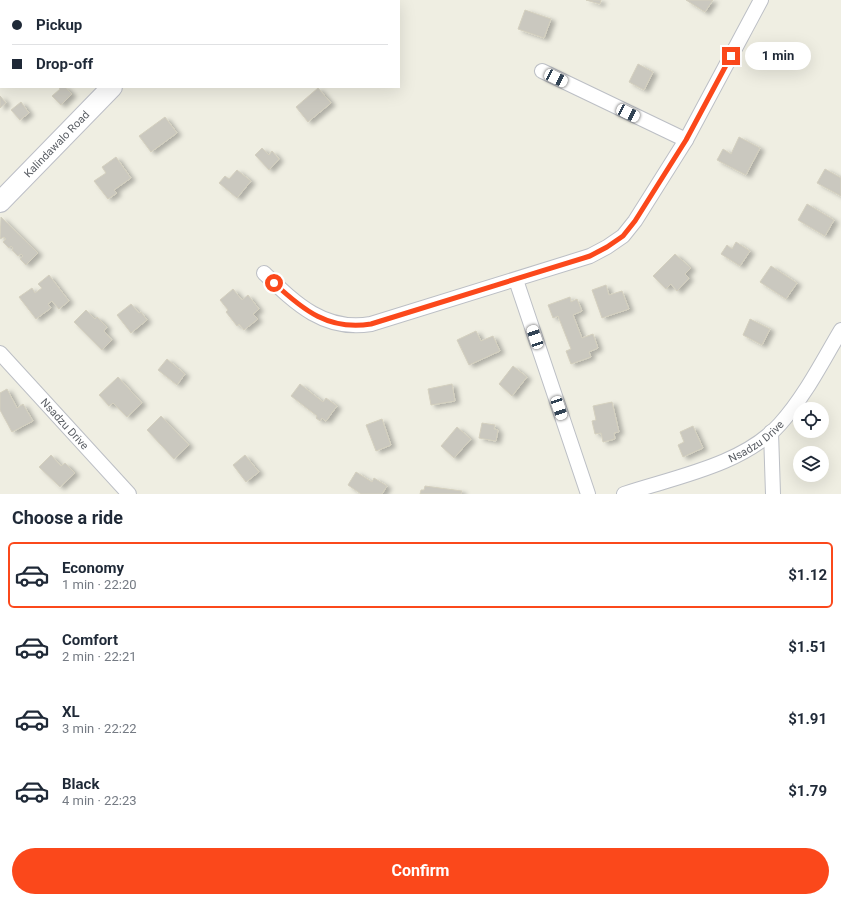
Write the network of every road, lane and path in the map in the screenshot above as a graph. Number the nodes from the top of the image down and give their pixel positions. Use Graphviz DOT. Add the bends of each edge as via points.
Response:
graph roads {
  1 [pos="761,0"];
  2 [pos="542,71"];
  3 [pos="111,88"];
  4 [pos="686,140"];
  5 [pos="0,202"];
  6 [pos="264,273"];
  7 [pos="516,280"];
  8 [pos="841,330"];
  9 [pos="0,353"];
  10 [pos="771,432"];
  11 [pos="129,494"];
  12 [pos="588,494"];
  13 [pos="624,494"];
  14 [pos="773,494"];
  1 -- 4 [label="street"];
  2 -- 4 [label="street"];
  3 -- 5 [label="street, Kalindawalo Road"];
  4 -- 7 [label="street" via="623,236 590,256"];
  6 -- 7 [label="street" via="295,302 325,321 344,326 371,324"];
  7 -- 12 [label="street"];
  8 -- 10 [label="street, Nsadzu Drive" via="798,403"];
  9 -- 11 [label="street, Nsadzu Drive"];
  10 -- 13 [label="street, Nsadzu Drive" via="759,443 724,462"];
  10 -- 14 [label="street"];
}
